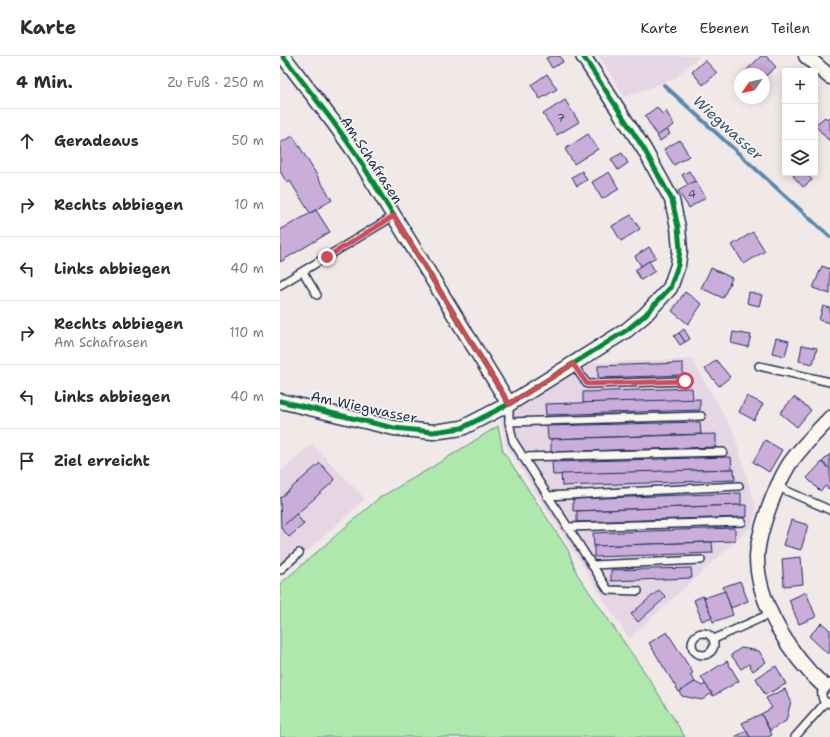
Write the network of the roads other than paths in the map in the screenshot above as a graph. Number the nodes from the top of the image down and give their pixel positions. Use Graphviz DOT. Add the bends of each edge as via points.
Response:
graph roads {
  1 [pos="283,56"];
  2 [pos="583,56"];
  3 [pos="806,56"];
  4 [pos="830,77"];
  5 [pos="394,216"];
  6 [pos="303,272"];
  7 [pos="280,286"];
  8 [pos="317,295"];
  9 [pos="573,364"];
  10 [pos="758,366"];
  11 [pos="685,381"];
  12 [pos="830,382"];
  13 [pos="280,401"];
  14 [pos="509,404"];
  15 [pos="701,416"];
  16 [pos="830,418"];
  17 [pos="509,422"];
  18 [pos="722,452"];
  19 [pos="522,457"];
  20 [pos="739,486"];
  21 [pos="778,487"];
  22 [pos="547,496"];
  23 [pos="830,510"];
  24 [pos="742,522"];
  25 [pos="567,527"];
  26 [pos="299,553"];
  27 [pos="701,560"];
  28 [pos="592,565"];
  29 [pos="280,570"];
  30 [pos="638,591"];
  31 [pos="772,613"];
  32 [pos="714,639"];
  33 [pos="827,685"];
  34 [pos="828,703"];
  35 [pos="795,737"];
  1 -- 5 [label="street, Am Schafrasen" via="334,123"];
  2 -- 9 [label="street, Am Wiegwasser" via="644,149 672,200 680,250 670,288 645,315 627,330"];
  3 -- 4 [label="street"];
  5 -- 6 [label="lane"];
  5 -- 14 [label="street, Am Schafrasen"];
  6 -- 7 [label="lane"];
  6 -- 8 [label="lane"];
  9 -- 11 [label="lane" via="587,384"];
  9 -- 14 [label="street, Am Wiegwasser"];
  10 -- 12 [label="lane"];
  13 -- 14 [label="street, Am Wiegwasser" via="394,428 433,432 462,428"];
  14 -- 17 [label="lane"];
  15 -- 17 [label="lane"];
  16 -- 21 [label="street" via="788,466"];
  17 -- 19 [label="lane" via="513,441"];
  18 -- 19 [label="lane"];
  19 -- 22 [label="lane"];
  20 -- 22 [label="lane"];
  21 -- 23 [label="lane"];
  21 -- 31 [label="street" via="760,533 757,558 762,592"];
  22 -- 25 [label="lane"];
  24 -- 25 [label="lane"];
  25 -- 28 [label="lane"];
  26 -- 29 [label="lane"];
  27 -- 28 [label="lane"];
  28 -- 30 [label="lane" via="608,590"];
  31 -- 32 [label="lane"];
  31 -- 33 [label="street" via="787,644 814,678"];
  33 -- 34 [label="lane" via="822,696"];
  34 -- 35 [label="lane"];
}
